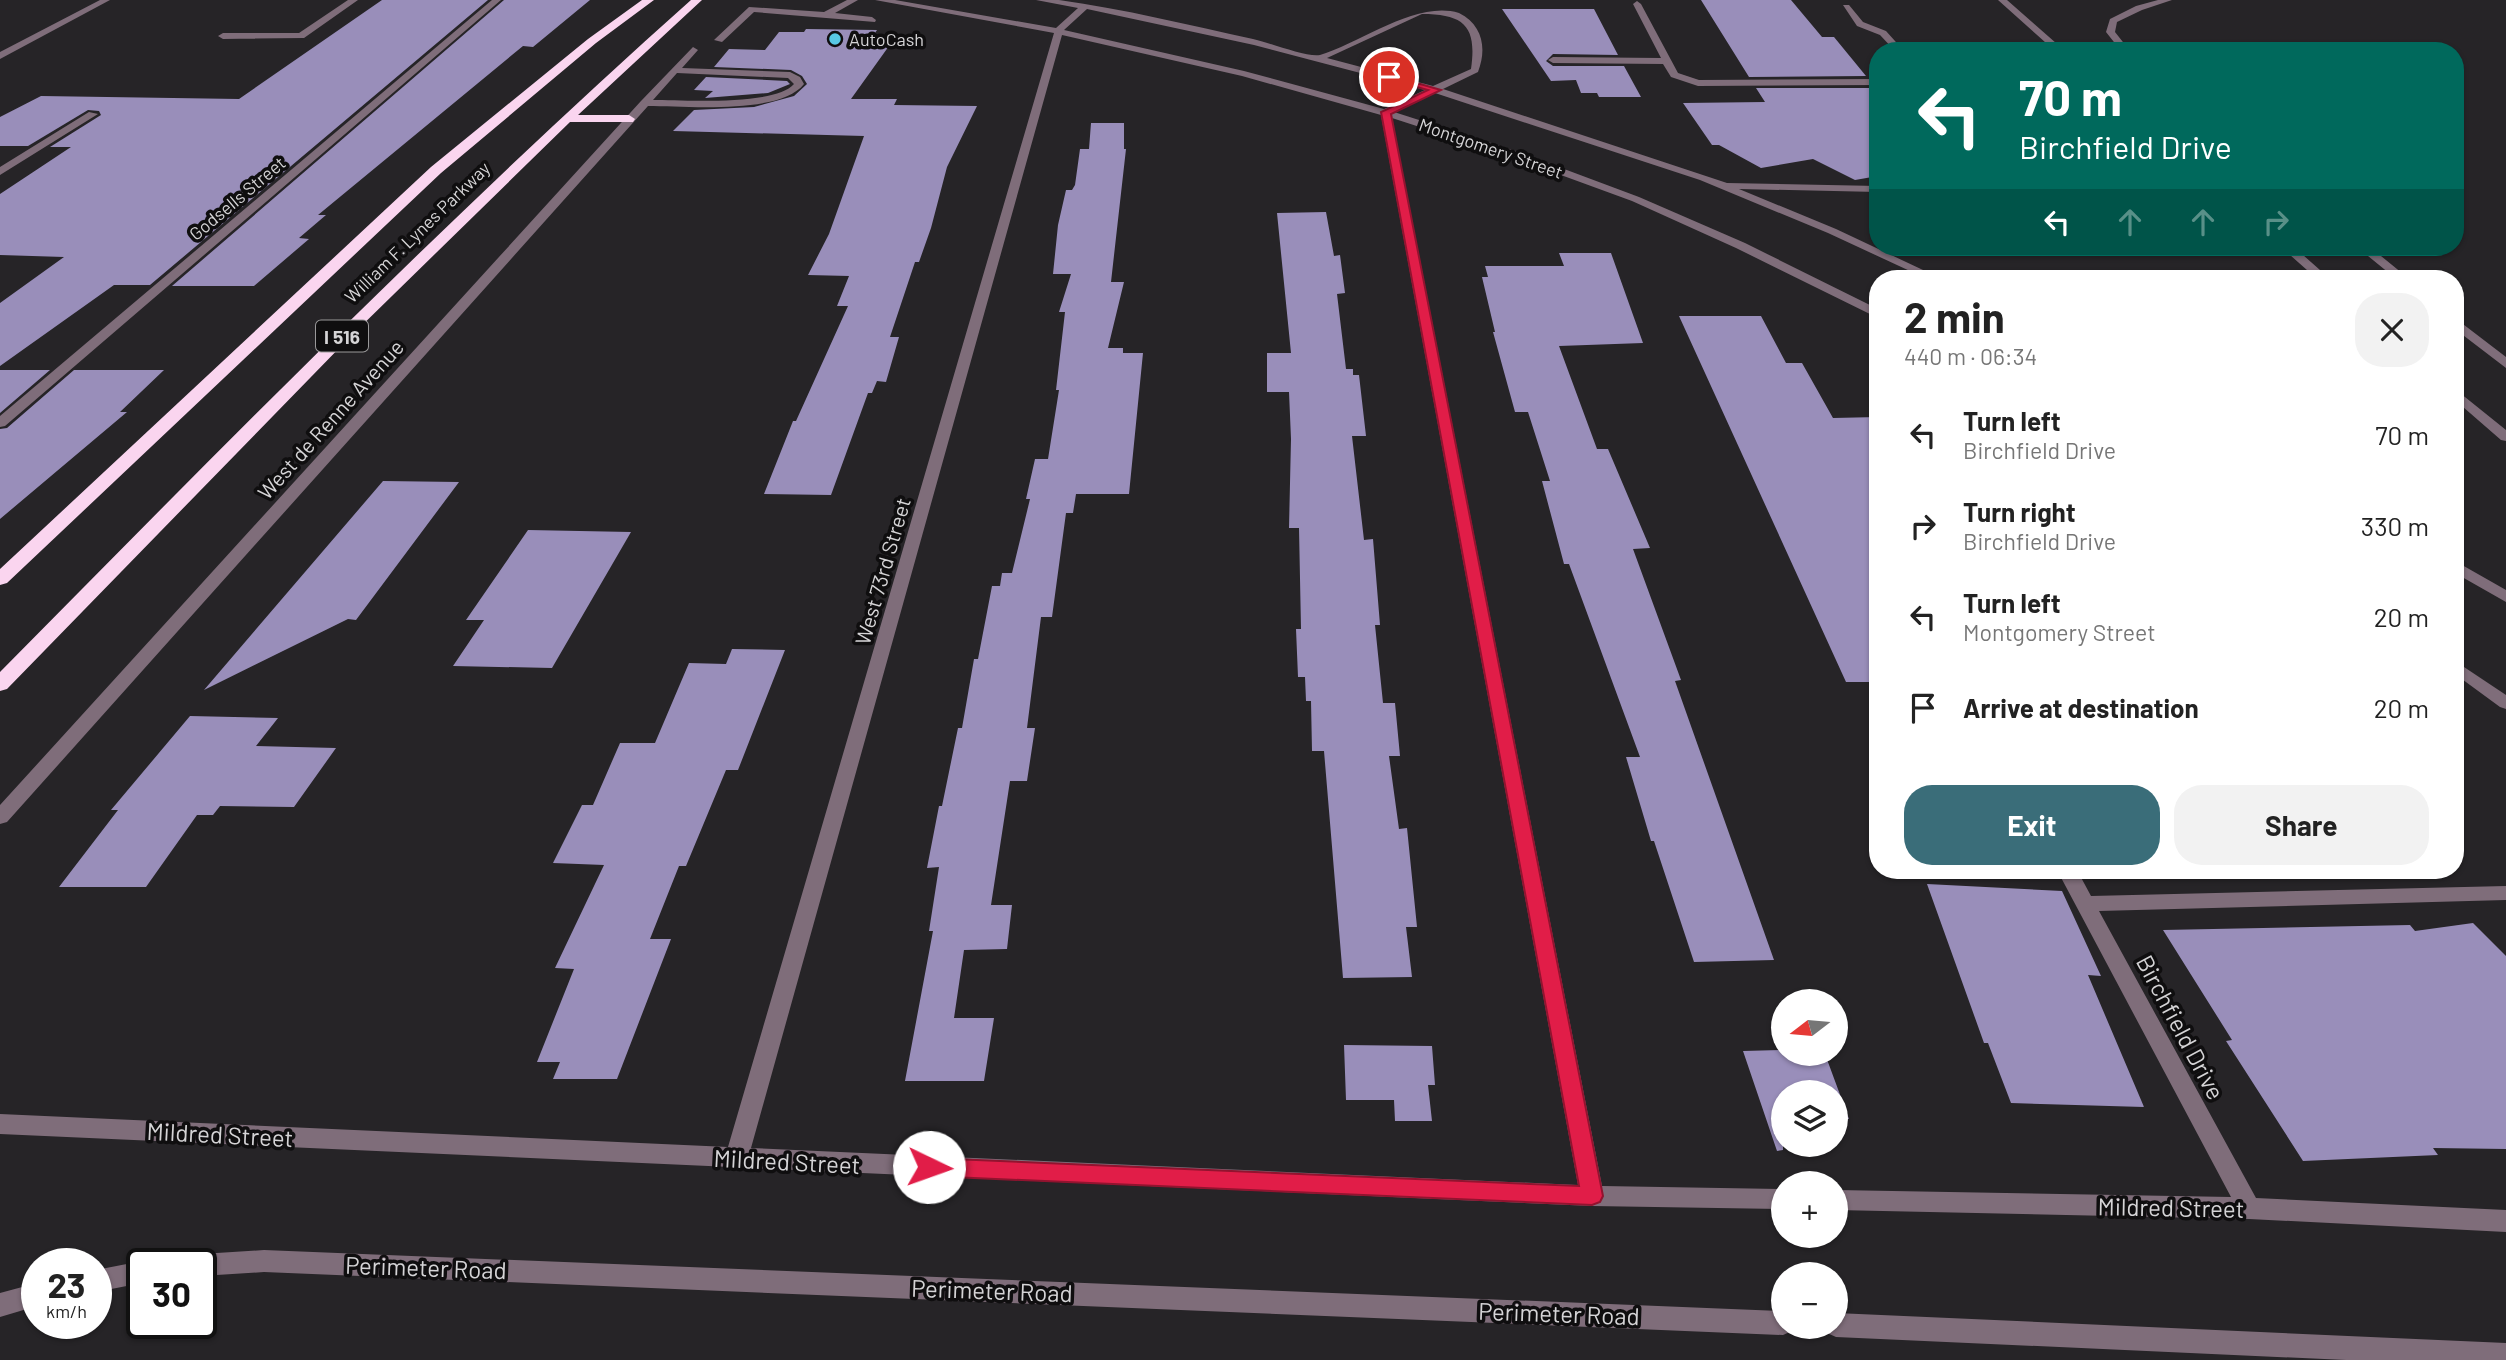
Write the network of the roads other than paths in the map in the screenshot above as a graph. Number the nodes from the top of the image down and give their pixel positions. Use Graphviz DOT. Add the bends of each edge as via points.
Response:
graph roads {
  1 [pos="106,0"];
  2 [pos="354,0"];
  3 [pos="497,0"];
  4 [pos="649,0"];
  5 [pos="697,0"];
  6 [pos="854,0"];
  7 [pos="879,0"];
  8 [pos="1040,0"];
  9 [pos="2002,0"];
  10 [pos="2168,0"];
  11 [pos="1637,4"];
  12 [pos="1085,6"];
  13 [pos="1846,7"];
  14 [pos="825,15"];
  15 [pos="872,20"];
  16 [pos="1059,30"];
  17 [pos="223,36"];
  18 [pos="719,40"];
  19 [pos="1892,42"];
  20 [pos="2051,42"];
  21 [pos="2118,42"];
  22 [pos="692,50"];
  23 [pos="0,56"];
  24 [pos="1318,59"];
  25 [pos="1553,60"];
  26 [pos="1667,61"];
  27 [pos="674,70"];
  28 [pos="1869,82"];
  29 [pos="1437,90"];
  30 [pos="645,103"];
  31 [pos="1386,112"];
  32 [pos="93,114"];
  33 [pos="566,118"];
  34 [pos="629,119"];
  35 [pos="0,172"];
  36 [pos="1721,185"];
  37 [pos="1869,189"];
  38 [pos="1869,248"];
  39 [pos="1886,256"];
  40 [pos="2297,256"];
  41 [pos="2374,256"];
  42 [pos="1917,270"];
  43 [pos="2314,270"];
  44 [pos="2392,270"];
  45 [pos="1869,309"];
  46 [pos="2464,329"];
  47 [pos="2506,364"];
  48 [pos="2464,401"];
  49 [pos="0,423"];
  50 [pos="2506,438"];
  51 [pos="2464,571"];
  52 [pos="0,579"];
  53 [pos="2506,597"];
  54 [pos="2464,676"];
  55 [pos="0,684"];
  56 [pos="2506,703"];
  57 [pos="0,817"];
  58 [pos="2072,879"];
  59 [pos="2506,893"];
  60 [pos="2086,904"];
  61 [pos="0,1124"];
  62 [pos="736,1159"];
  63 [pos="1592,1196"];
  64 [pos="1771,1199"];
  65 [pos="1848,1200"];
  66 [pos="2249,1208"];
  67 [pos="2506,1221"];
  68 [pos="217,1264"];
  69 [pos="21,1298"];
  70 [pos="0,1304"];
  71 [pos="1771,1322"];
  72 [pos="1848,1326"];
  73 [pos="2506,1355"];
  1 -- 23 [label="street"];
  2 -- 17 [label="street" via="301,36"];
  3 -- 49 [label="street, Godsells Street"];
  4 -- 52 [label="highway, William F. Lynes Parkway / I 516" via="592,41 436,170"];
  5 -- 33 [label="highway, William F. Lynes Parkway / I 516"];
  6 -- 14 [label="street"];
  7 -- 16 [label="street, Montgomery Street"];
  8 -- 12 [label="street, Montgomery Street"];
  9 -- 20 [label="street"];
  10 -- 21 [label="street" via="2113,21 2110,32"];
  11 -- 26 [label="street"];
  12 -- 16 [label="street"];
  12 -- 24 [label="street, Montgomery Street"];
  13 -- 19 [label="street" via="1860,24 1883,33"];
  14 -- 15 [label="street"];
  14 -- 18 [label="street" via="752,9"];
  16 -- 31 [label="street, Montgomery Street"];
  16 -- 62 [label="street, West 73rd Street"];
  22 -- 27 [label="street, West de Renne Avenue"];
  24 -- 29 [label="street, Montgomery Street"];
  24 -- 29 [label="street" via="1421,11 1456,15 1475,31 1479,44 1475,70"];
  25 -- 26 [label="street"];
  26 -- 28 [label="street" via="1674,75 1698,83"];
  27 -- 30 [label="street, West de Renne Avenue"];
  27 -- 30 [label="street" via="790,75 799,84 792,92 752,102"];
  29 -- 31 [label="street"];
  29 -- 36 [label="street, Montgomery Street"];
  30 -- 34 [label="street, West de Renne Avenue"];
  31 -- 45 [label="street, Montgomery Street" via="1600,185 1752,250"];
  31 -- 63 [label="street"];
  32 -- 35 [label="street"];
  33 -- 34 [label="highway"];
  33 -- 55 [label="highway, William F. Lynes Parkway / I 516" via="414,263"];
  34 -- 57 [label="street, West de Renne Avenue"];
  36 -- 37 [label="street"];
  36 -- 38 [label="street, Montgomery Street"];
  39 -- 42 [label="street, Montgomery Street"];
  40 -- 43 [label="street"];
  41 -- 44 [label="street"];
  46 -- 47 [label="street"];
  48 -- 50 [label="street"];
  51 -- 53 [label="street"];
  54 -- 56 [label="street"];
  58 -- 60 [label="street, Birchfield Drive"];
  59 -- 60 [label="street"];
  60 -- 66 [label="street, Birchfield Drive"];
  61 -- 62 [label="street, Mildred Street"];
  62 -- 63 [label="street, Mildred Street"];
  63 -- 64 [label="street, Mildred Street"];
  65 -- 66 [label="street, Mildred Street"];
  66 -- 67 [label="street, Mildred Street"];
  68 -- 71 [label="street, Perimeter Road" via="264,1261"];
  69 -- 70 [label="street"];
  72 -- 73 [label="street"];
}
